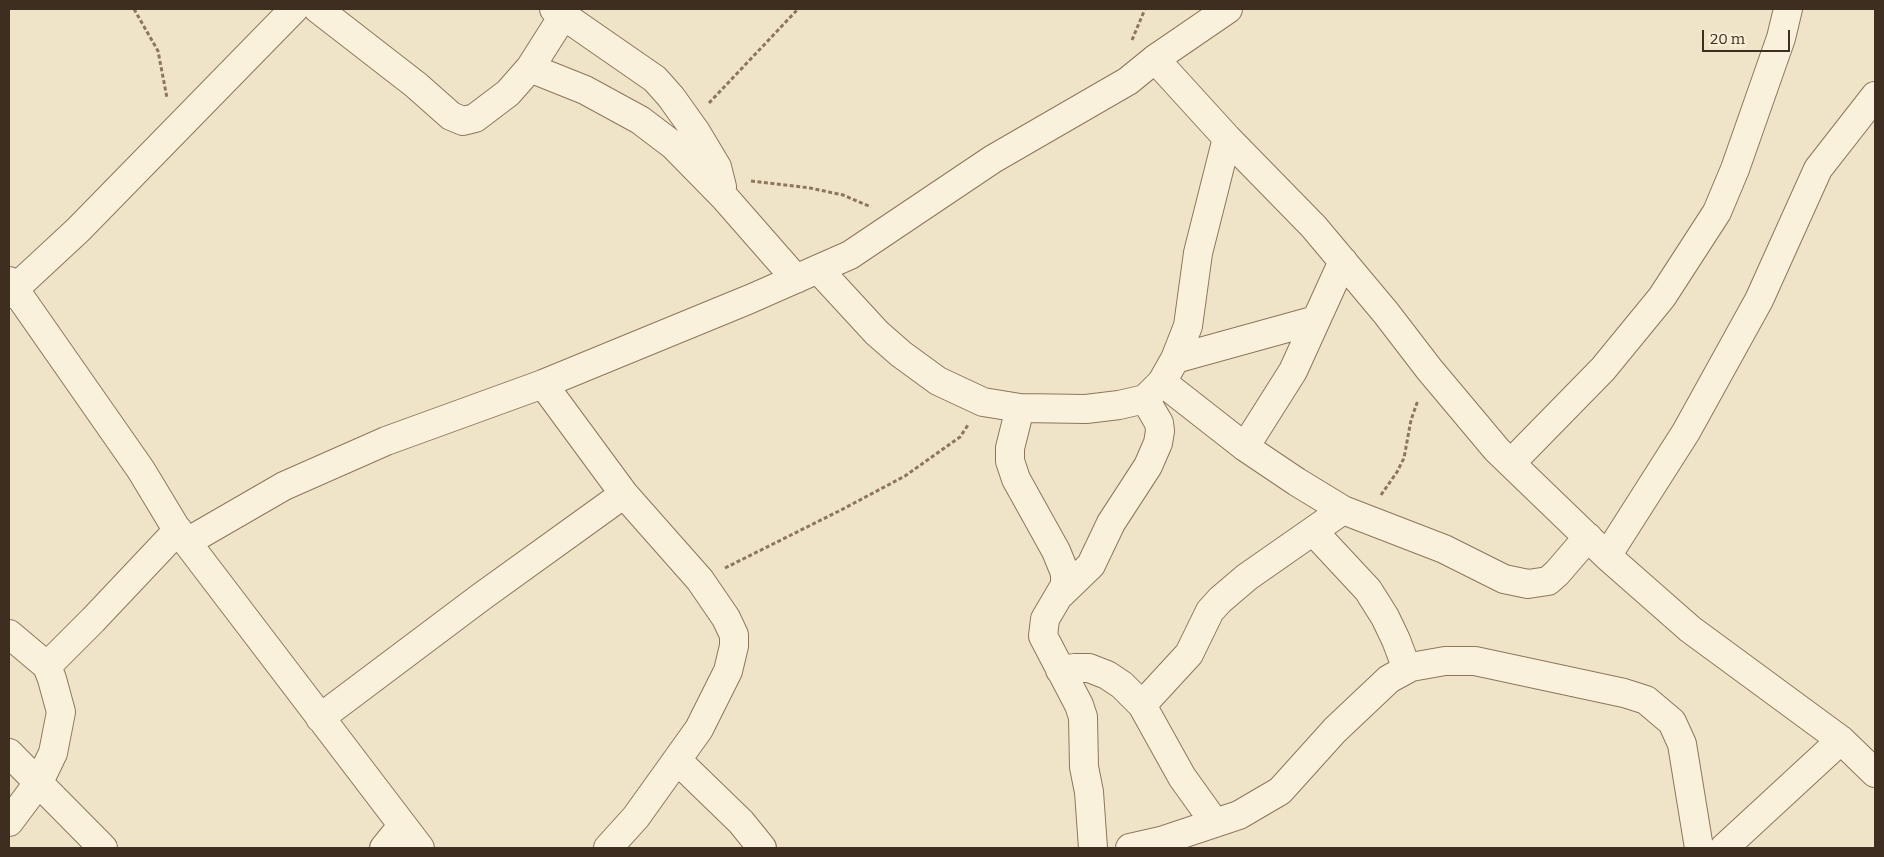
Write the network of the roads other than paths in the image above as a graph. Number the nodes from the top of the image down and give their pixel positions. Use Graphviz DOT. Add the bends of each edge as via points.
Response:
graph roads {
  1 [pos="318,9"];
  2 [pos="1228,9"];
  3 [pos="1788,9"];
  4 [pos="284,11"];
  5 [pos="558,12"];
  6 [pos="1155,59"];
  7 [pos="530,68"];
  8 [pos="1875,96"];
  9 [pos="1227,138"];
  10 [pos="723,188"];
  11 [pos="1343,261"];
  12 [pos="807,274"];
  13 [pos="11,288"];
  14 [pos="1316,320"];
  15 [pos="1161,380"];
  16 [pos="543,384"];
  17 [pos="1020,408"];
  18 [pos="1245,447"];
  19 [pos="1510,463"];
  20 [pos="624,494"];
  21 [pos="1351,513"];
  22 [pos="1313,531"];
  23 [pos="182,536"];
  24 [pos="1588,537"];
  25 [pos="1607,556"];
  26 [pos="1061,594"];
  27 [pos="9,634"];
  28 [pos="47,666"];
  29 [pos="1407,669"];
  30 [pos="1060,670"];
  31 [pos="1142,705"];
  32 [pos="320,718"];
  33 [pos="1841,740"];
  34 [pos="9,754"];
  35 [pos="677,760"];
  36 [pos="1875,772"];
  37 [pos="39,782"];
  38 [pos="9,822"];
  39 [pos="402,826"];
  40 [pos="1205,834"];
  41 [pos="103,848"];
  42 [pos="384,848"];
  43 [pos="420,848"];
  44 [pos="608,848"];
  45 [pos="762,848"];
  46 [pos="1093,848"];
  47 [pos="1130,848"];
  48 [pos="1699,848"];
  49 [pos="1724,848"];
  1 -- 7 [label="street" via="451,116 462,121 475,118 508,93"];
  2 -- 6 [label="street"];
  3 -- 19 [label="street" via="1741,152 1717,212 1662,297 1603,369"];
  4 -- 13 [label="street" via="168,139 78,230"];
  5 -- 7 [label="street"];
  5 -- 10 [label="street" via="655,79 671,97 717,167"];
  6 -- 9 [label="street"];
  6 -- 12 [label="street" via="1128,81 993,159 850,255"];
  7 -- 10 [label="street" via="585,90 640,120"];
  8 -- 25 [label="street" via="1818,169 1758,300 1686,432"];
  9 -- 11 [label="street"];
  9 -- 15 [label="street" via="1198,253 1188,326"];
  10 -- 12 [label="street"];
  11 -- 14 [label="street"];
  11 -- 19 [label="street" via="1428,369"];
  12 -- 16 [label="street"];
  12 -- 17 [label="street" via="938,381 983,402"];
  13 -- 23 [label="street" via="141,470"];
  14 -- 15 [label="street"];
  14 -- 18 [label="street" via="1293,371"];
  15 -- 17 [label="street" via="1119,406"];
  15 -- 18 [label="street"];
  15 -- 26 [label="street" via="1160,431 1148,466 1111,523 1091,565"];
  16 -- 20 [label="street"];
  16 -- 23 [label="street" via="377,445"];
  17 -- 26 [label="street" via="1010,461 1016,480 1065,573"];
  18 -- 21 [label="street"];
  19 -- 24 [label="street"];
  20 -- 32 [label="street"];
  20 -- 35 [label="street" via="700,580 734,635 728,671 699,729"];
  21 -- 22 [label="street"];
  21 -- 24 [label="street" via="1444,549 1504,579 1528,584 1548,581"];
  22 -- 29 [label="street" via="1368,590 1386,617"];
  22 -- 31 [label="street" via="1220,600 1210,611 1189,654"];
  23 -- 28 [label="street"];
  23 -- 32 [label="street"];
  24 -- 25 [label="street"];
  25 -- 33 [label="street" via="1690,629"];
  26 -- 30 [label="street" via="1045,619 1043,636"];
  27 -- 28 [label="street"];
  28 -- 37 [label="street" via="61,712 53,753"];
  29 -- 40 [label="street" via="1389,680 1335,730 1280,791"];
  29 -- 48 [label="street" via="1445,661 1475,661 1646,700 1672,722 1682,744"];
  30 -- 31 [label="street" via="1089,668 1107,675"];
  30 -- 46 [label="street" via="1083,718 1084,767"];
  31 -- 40 [label="street" via="1182,777"];
  32 -- 39 [label="street"];
  33 -- 36 [label="street"];
  33 -- 49 [label="street"];
  34 -- 37 [label="street"];
  35 -- 44 [label="street" via="636,817"];
  35 -- 45 [label="street" via="741,822"];
  37 -- 38 [label="street"];
  37 -- 41 [label="street"];
  39 -- 42 [label="street"];
  39 -- 43 [label="street"];
  40 -- 47 [label="street"];
}
